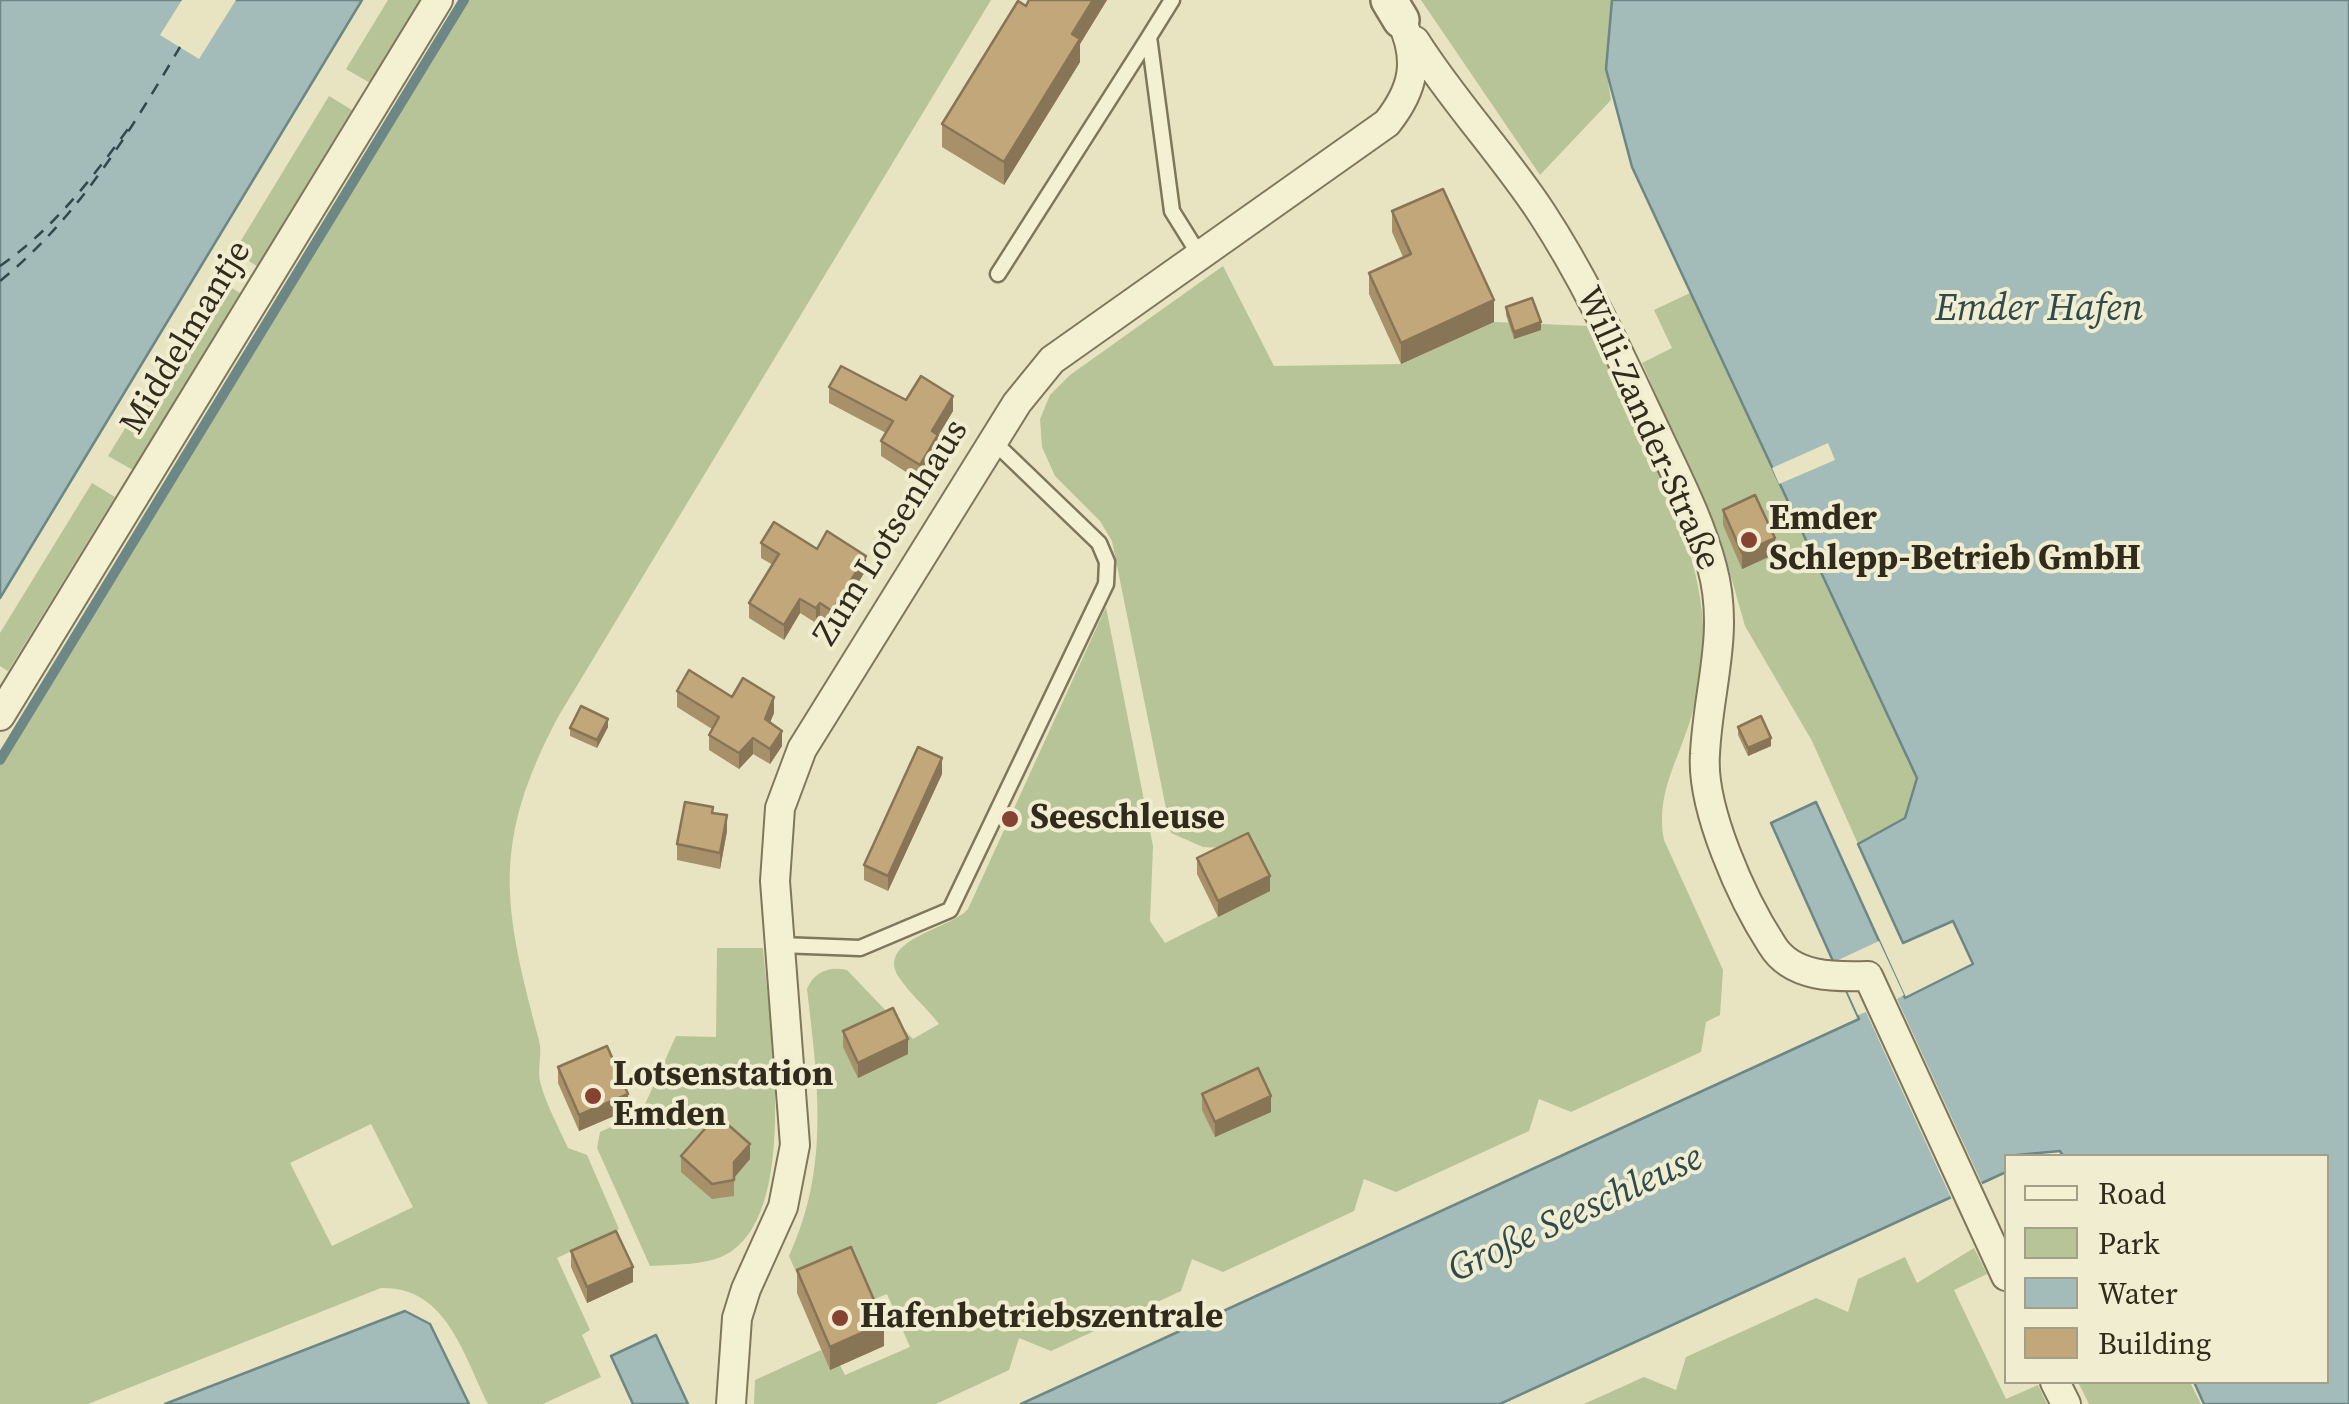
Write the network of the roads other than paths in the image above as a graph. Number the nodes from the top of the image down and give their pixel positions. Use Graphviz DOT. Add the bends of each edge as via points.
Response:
graph roads {
  1 [pos="438,0"];
  2 [pos="1172,0"];
  3 [pos="1395,10"];
  4 [pos="1149,37"];
  5 [pos="1200,256"];
  6 [pos="998,274"];
  7 [pos="993,441"];
  8 [pos="0,716"];
  9 [pos="780,945"];
  10 [pos="2004,1272"];
  11 [pos="730,1404"];
  1 -- 8 [label="street, Middelmantje"];
  2 -- 4 [label="lane"];
  3 -- 5 [label="street, Zum Lotsenhaus" via="1415,62 1412,83 1387,123"];
  3 -- 10 [label="street, Willi-Zander-Straße" via="1569,258 1604,319 1705,543 1721,630 1705,752 1710,811 1772,945 1791,964 1816,974 1868,976"];
  4 -- 5 [label="lane" via="1172,211"];
  4 -- 6 [label="lane"];
  5 -- 7 [label="street, Zum Lotsenhaus" via="1052,360"];
  7 -- 9 [label="street, Zum Lotsenhaus" via="802,750 780,808"];
  7 -- 9 [label="lane" via="1100,543 1108,562 1106,584 950,910 860,948"];
  9 -- 11 [label="street, Zum Lotsenhaus" via="796,1144 783,1207 738,1318"];
}
